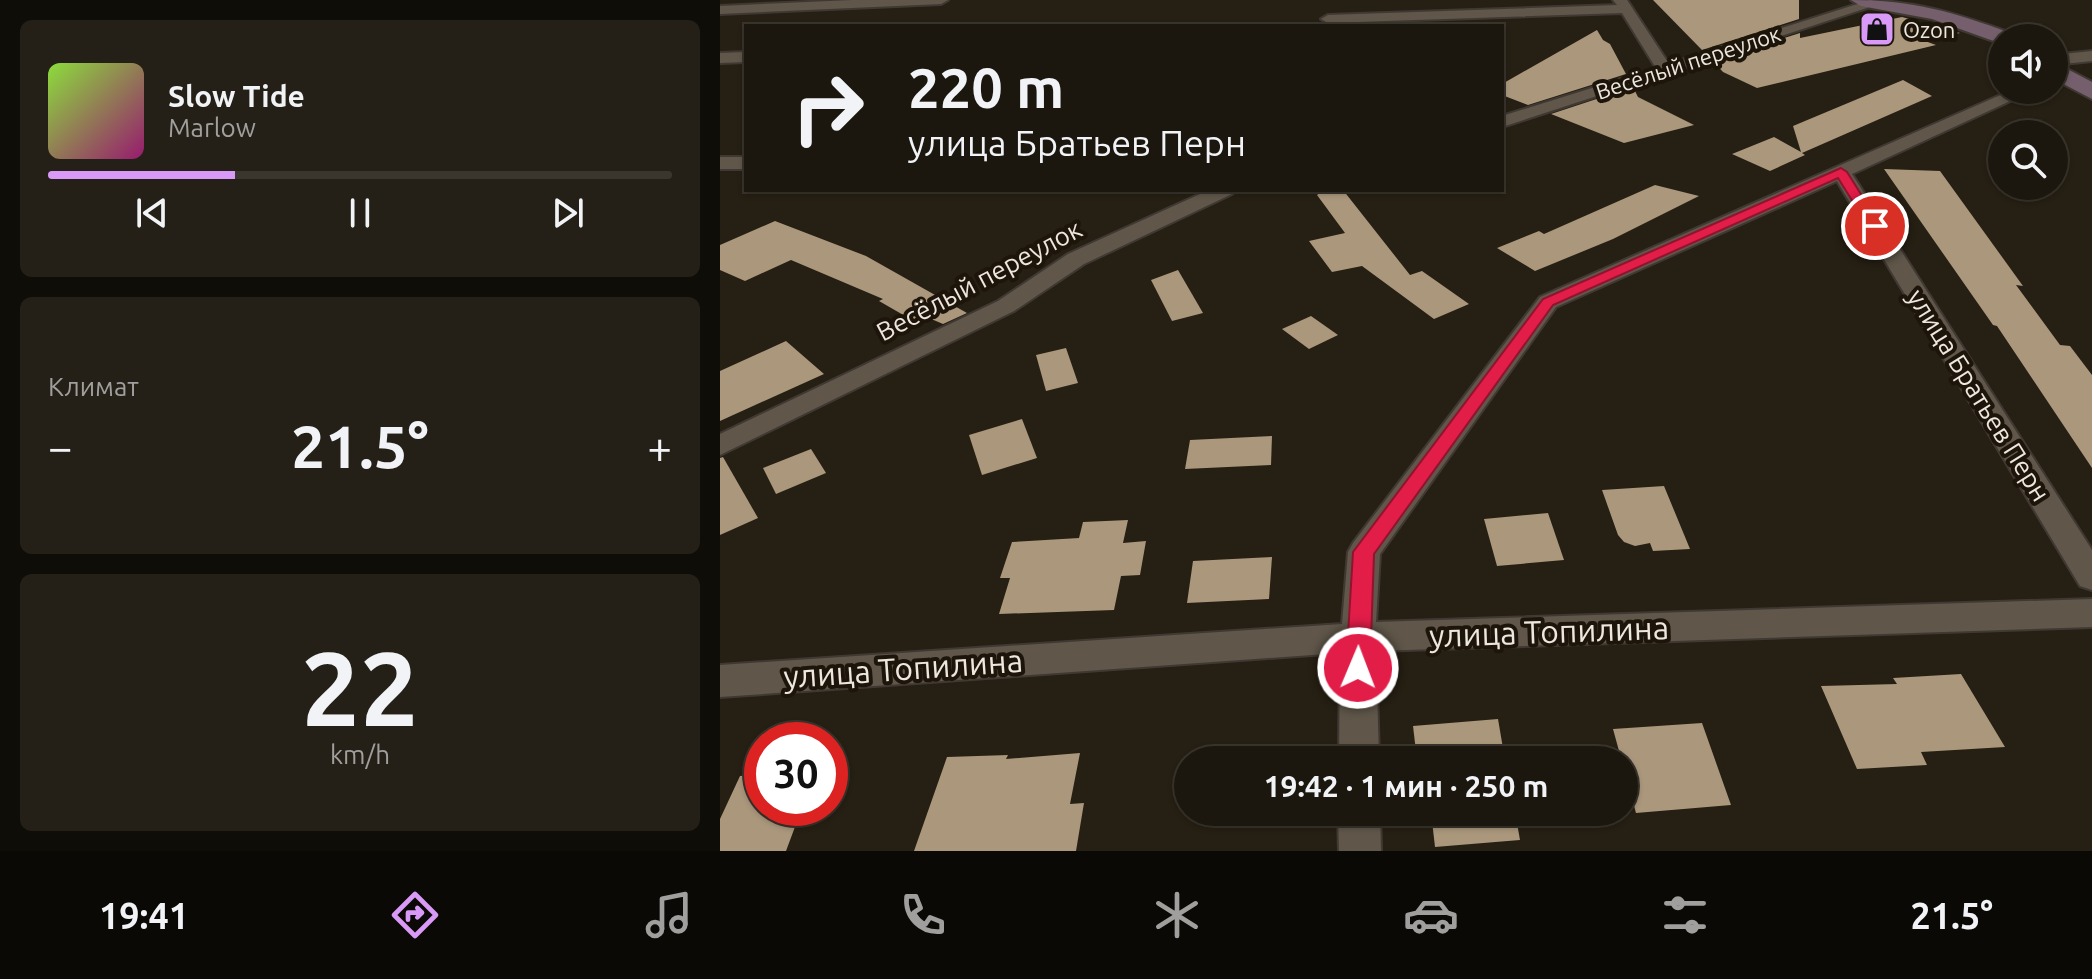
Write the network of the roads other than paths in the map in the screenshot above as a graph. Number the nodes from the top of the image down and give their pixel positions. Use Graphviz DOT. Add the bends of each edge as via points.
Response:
graph roads {
  1 [pos="941,0"];
  2 [pos="1328,0"];
  3 [pos="1868,1"];
  4 [pos="1623,5"];
  5 [pos="720,10"];
  6 [pos="1328,22"];
  7 [pos="1988,33"];
  8 [pos="2092,56"];
  9 [pos="744,57"];
  10 [pos="720,58"];
  11 [pos="2068,65"];
  12 [pos="1665,70"];
  13 [pos="2068,77"];
  14 [pos="2092,92"];
  15 [pos="1994,104"];
  16 [pos="1504,121"];
  17 [pos="720,163"];
  18 [pos="744,163"];
  19 [pos="1841,172"];
  20 [pos="1221,192"];
  21 [pos="720,446"];
  22 [pos="2092,577"];
  23 [pos="2092,613"];
  24 [pos="1358,637"];
  25 [pos="720,681"];
  26 [pos="1359,746"];
  27 [pos="1359,826"];
  28 [pos="1360,851"];
  1 -- 5 [label="street"];
  2 -- 6 [label="street"];
  3 -- 7 [label="main road" via="1937,14"];
  3 -- 12 [label="street, Весёлый переулок"];
  4 -- 6 [label="street"];
  4 -- 12 [label="street"];
  8 -- 11 [label="street"];
  9 -- 10 [label="street"];
  12 -- 16 [label="street, Весёлый переулок"];
  13 -- 14 [label="main road"];
  15 -- 19 [label="street"];
  17 -- 18 [label="street"];
  19 -- 22 [label="street, улица Братьев Перн"];
  19 -- 24 [label="street" via="1548,302 1364,552"];
  20 -- 21 [label="street, Весёлый переулок" via="1076,259 1006,306"];
  23 -- 24 [label="street, улица Топилина"];
  24 -- 25 [label="street, улица Топилина"];
  24 -- 26 [label="street"];
  27 -- 28 [label="street"];
}
